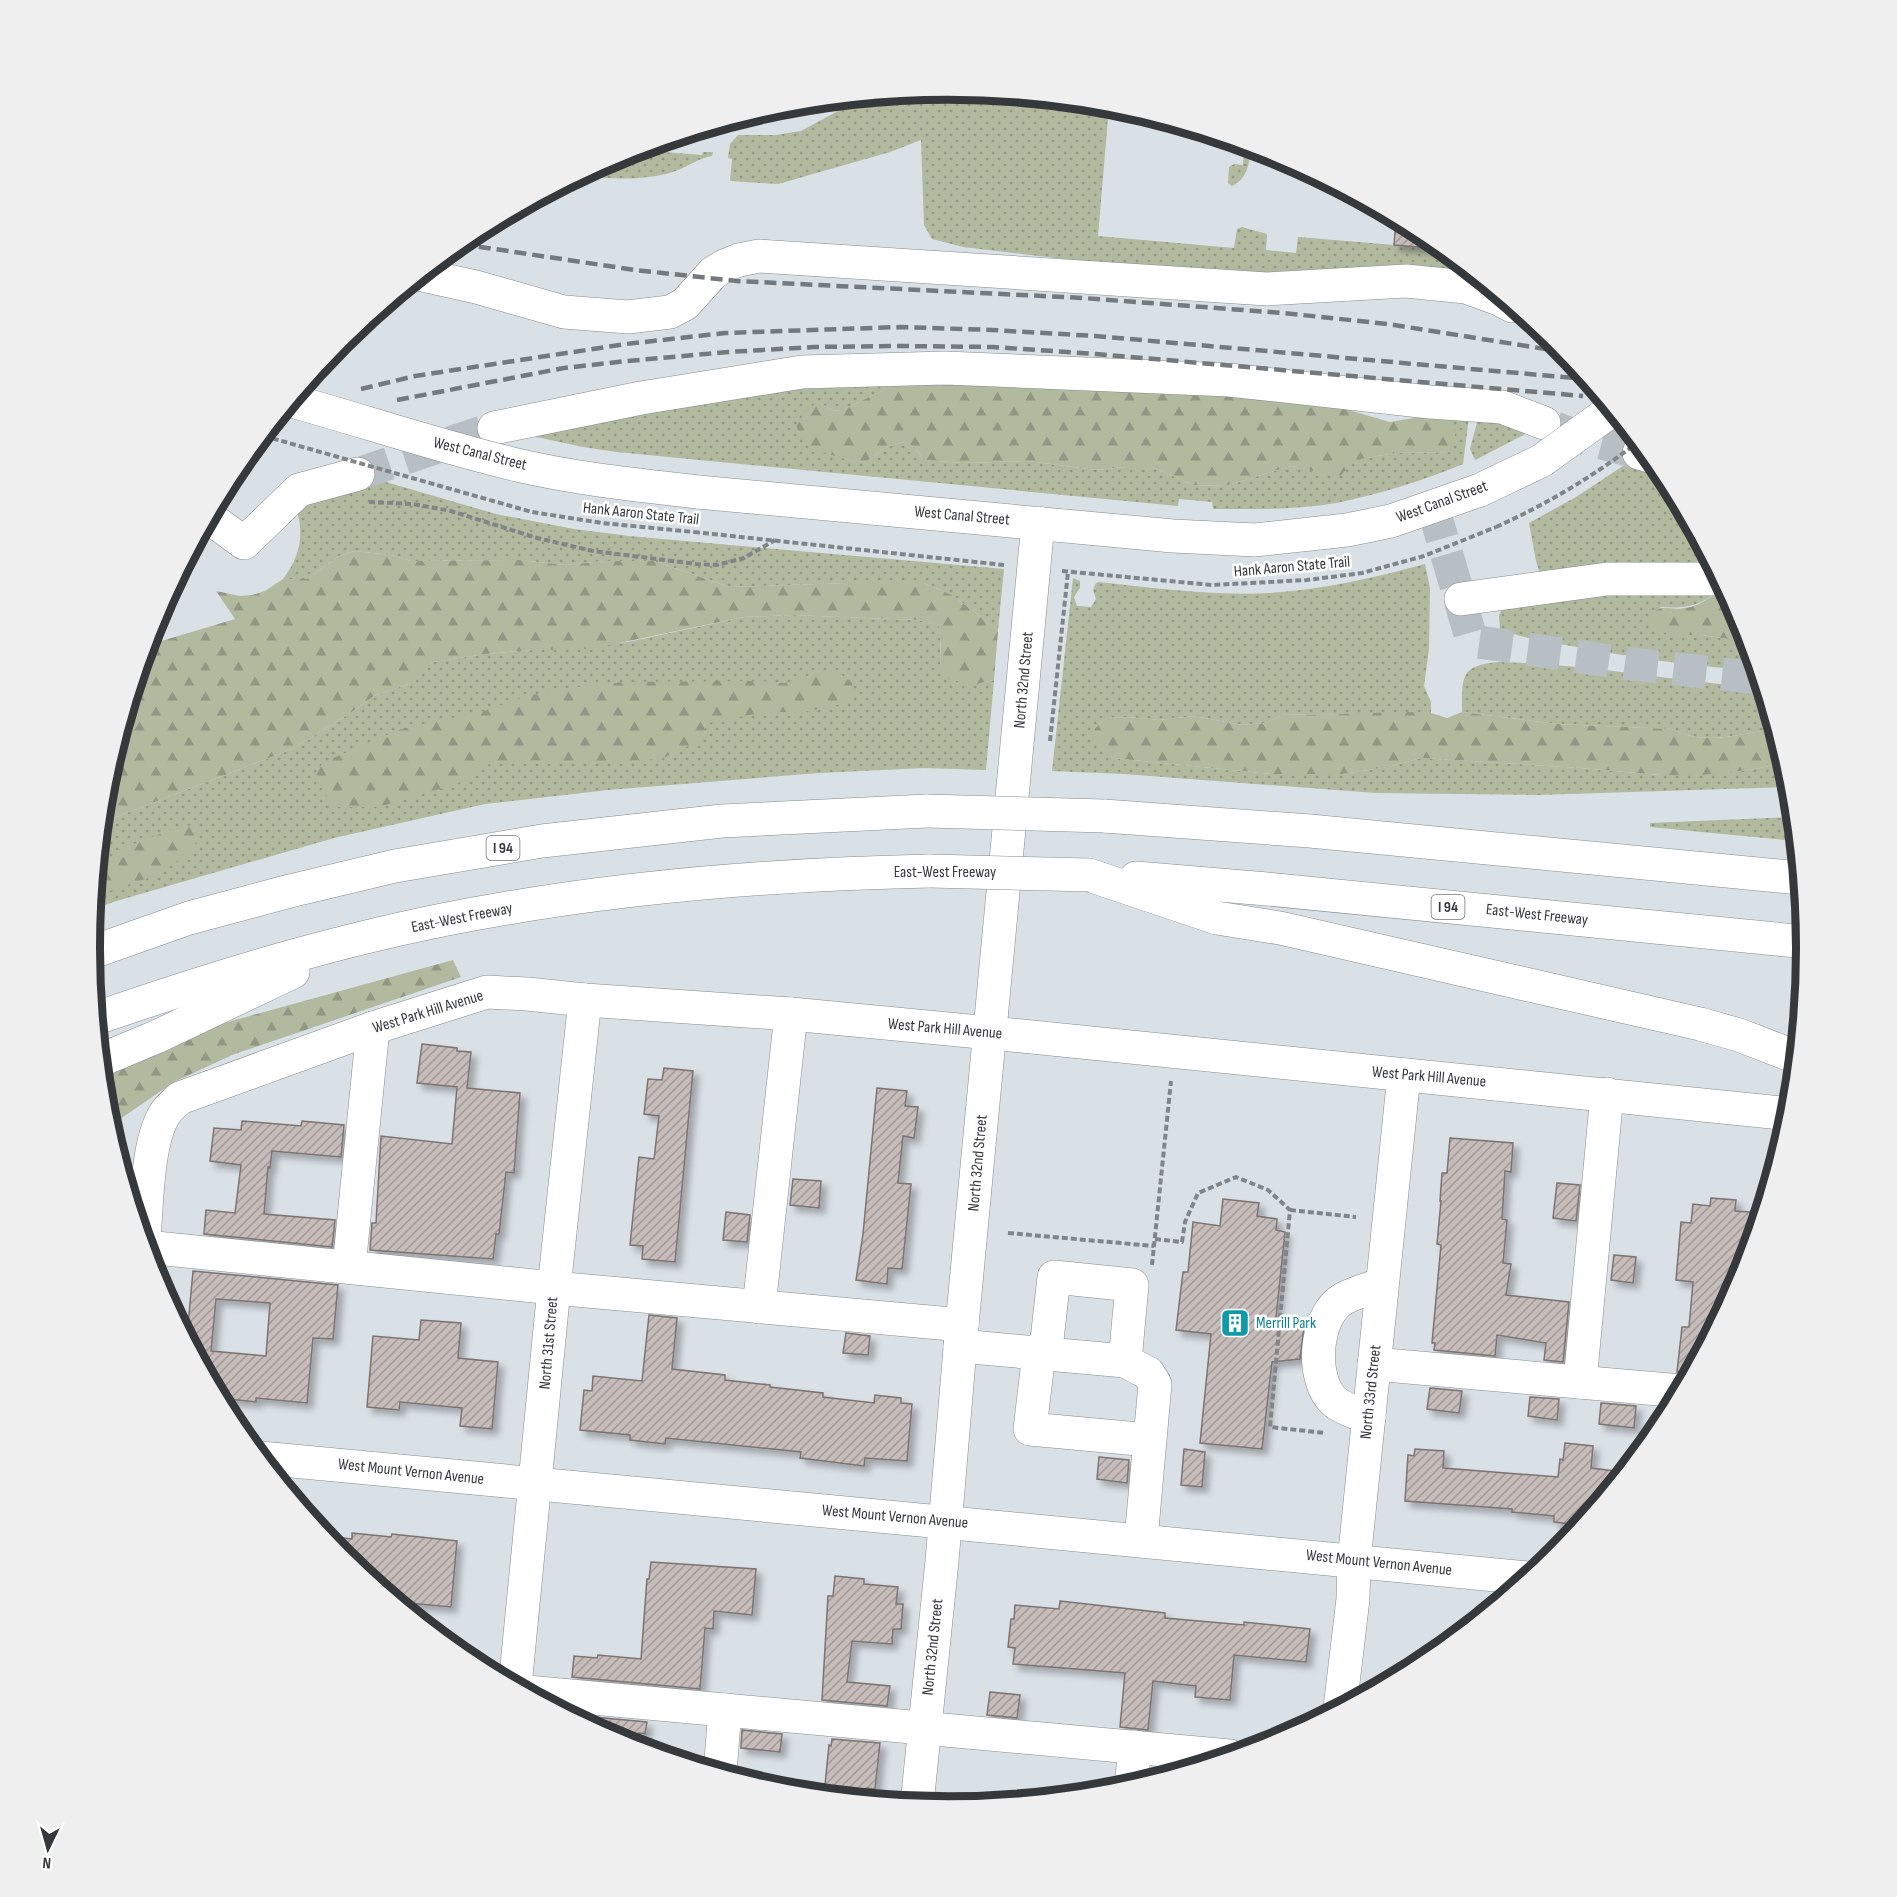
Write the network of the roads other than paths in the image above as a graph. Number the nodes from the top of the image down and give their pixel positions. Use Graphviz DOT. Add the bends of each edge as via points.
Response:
graph roads {
  1 [pos="431,277"];
  2 [pos="1489,295"];
  3 [pos="299,403"];
  4 [pos="1606,414"];
  5 [pos="1544,423"];
  6 [pos="494,428"];
  7 [pos="361,487"];
  8 [pos="215,522"];
  9 [pos="1038,523"];
  10 [pos="1712,579"];
  11 [pos="1461,599"];
  12 [pos="1089,875"];
  13 [pos="1793,877"];
  14 [pos="362,939"];
  15 [pos="1796,941"];
  16 [pos="100,949"];
  17 [pos="585,1000"];
  18 [pos="791,1014"];
  19 [pos="103,1016"];
  20 [pos="373,1028"];
  21 [pos="990,1034"];
  22 [pos="1789,1054"];
  23 [pos="108,1057"];
  24 [pos="1404,1075"];
  25 [pos="1607,1094"];
  26 [pos="1780,1113"];
  27 [pos="146,1220"];
  28 [pos="156,1248"];
  29 [pos="349,1267"];
  30 [pos="1382,1284"];
  31 [pos="554,1288"];
  32 [pos="759,1307"];
  33 [pos="961,1335"];
  34 [pos="1039,1353"];
  35 [pos="1125,1361"];
  36 [pos="1374,1364"];
  37 [pos="1580,1382"];
  38 [pos="1672,1390"];
  39 [pos="1369,1418"];
  40 [pos="1149,1440"];
  41 [pos="272,1459"];
  42 [pos="536,1485"];
  43 [pos="945,1522"];
  44 [pos="1141,1540"];
  45 [pos="1354,1561"];
  46 [pos="1518,1577"];
  47 [pos="516,1678"];
  48 [pos="544,1694"];
  49 [pos="1341,1700"];
  50 [pos="725,1710"];
  51 [pos="924,1727"];
  52 [pos="1135,1747"];
  53 [pos="1211,1754"];
  54 [pos="721,1765"];
  55 [pos="1132,1776"];
  56 [pos="918,1795"];
  1 -- 2 [label="main road" via="564,312 628,317 670,312 685,304 724,266 759,256 1267,289 1406,281 1466,287"];
  3 -- 9 [label="main road, West Canal Street, bridge" via="442,445 579,477 698,492"];
  4 -- 9 [label="main road, West Canal Street, bridge" via="1541,461 1480,490 1391,521 1347,531 1255,540"];
  5 -- 6 [label="main road" via="1502,406 1230,380 945,368 802,372 641,398"];
  7 -- 8 [label="main road" via="299,490 244,543"];
  9 -- 21 [label="main road, North 32nd Street"];
  10 -- 11 [label="main road" via="1607,579"];
  12 -- 14 [label="main road, East-West Freeway / I 94, bridge" via="930,871 807,874 561,899"];
  12 -- 15 [label="main road, East-West Freeway / I 94"];
  12 -- 22 [label="main road" via="1217,918 1280,928 1700,1024"];
  13 -- 16 [label="main road, I 94, bridge" via="1310,831 1104,816 927,811 722,821 531,843 395,866 290,891 189,918"];
  14 -- 19 [label="main road, East-West Freeway / I 94" via="279,960"];
  14 -- 23 [label="main road"];
  17 -- 18 [label="main road, West Park Hill Avenue"];
  17 -- 20 [label="main road, West Park Hill Avenue" via="487,992"];
  17 -- 31 [label="main road, North 31st Street"];
  18 -- 21 [label="main road, West Park Hill Avenue"];
  18 -- 32 [label="main road"];
  20 -- 27 [label="main road, West Park Hill Avenue" via="180,1098 165,1113 157,1130"];
  20 -- 29 [label="main road"];
  21 -- 24 [label="main road, West Park Hill Avenue"];
  21 -- 33 [label="main road, North 32nd Street"];
  24 -- 25 [label="main road, West Park Hill Avenue"];
  24 -- 30 [label="main road, North 33rd Street"];
  25 -- 26 [label="main road, West Park Hill Avenue"];
  25 -- 37 [label="main road"];
  28 -- 29 [label="main road"];
  29 -- 31 [label="main road"];
  30 -- 36 [label="main road, North 33rd Street"];
  30 -- 39 [label="main road" via="1342,1299 1329,1316 1319,1340 1323,1387 1336,1403"];
  31 -- 32 [label="main road"];
  31 -- 42 [label="main road, North 31st Street"];
  32 -- 33 [label="main road"];
  33 -- 34 [label="main road"];
  33 -- 43 [label="main road, North 32nd Street"];
  34 -- 35 [label="main road"];
  34 -- 35 [label="main road" via="1047,1340 1054,1277 1131,1285"];
  34 -- 40 [label="main road" via="1030,1429"];
  35 -- 40 [label="main road" via="1148,1373 1155,1384"];
  36 -- 37 [label="main road"];
  36 -- 39 [label="main road, North 33rd Street"];
  37 -- 38 [label="main road"];
  39 -- 45 [label="main road, North 33rd Street"];
  40 -- 44 [label="main road"];
  41 -- 42 [label="main road, West Mount Vernon Avenue"];
  42 -- 43 [label="main road, West Mount Vernon Avenue"];
  42 -- 47 [label="main road, North 31st Street"];
  43 -- 44 [label="main road, West Mount Vernon Avenue"];
  43 -- 51 [label="main road, North 32nd Street"];
  44 -- 45 [label="main road, West Mount Vernon Avenue"];
  45 -- 46 [label="main road, West Mount Vernon Avenue"];
  45 -- 49 [label="main road, North 33rd Street"];
  48 -- 50 [label="main road"];
  50 -- 51 [label="main road"];
  50 -- 54 [label="main road"];
  51 -- 52 [label="main road"];
  51 -- 56 [label="main road, North 32nd Street"];
  52 -- 53 [label="main road"];
  52 -- 55 [label="main road"];
}
